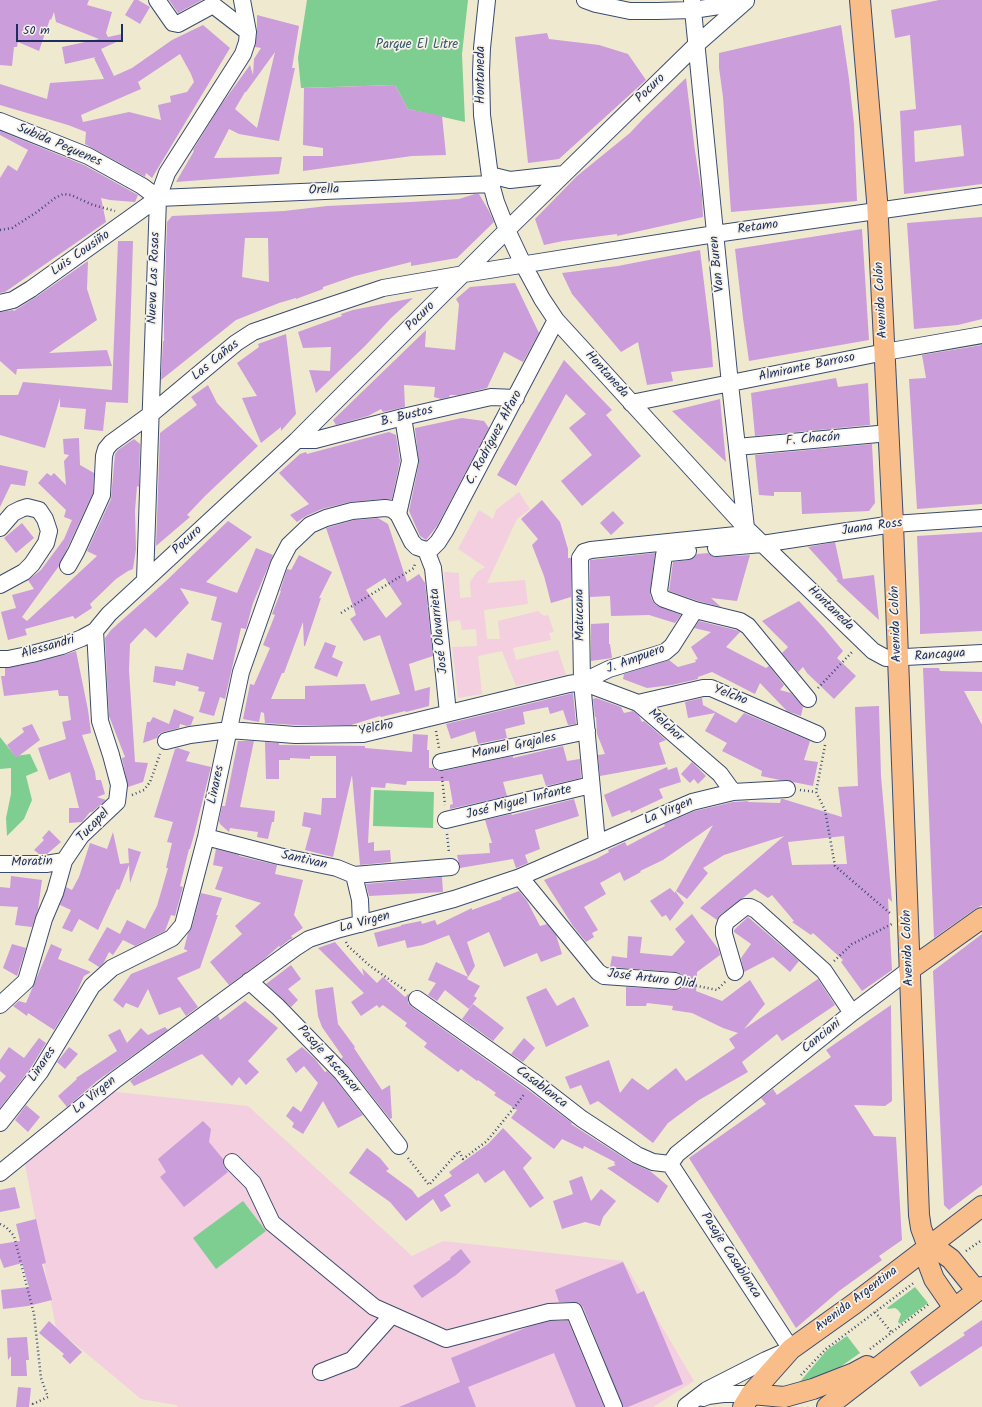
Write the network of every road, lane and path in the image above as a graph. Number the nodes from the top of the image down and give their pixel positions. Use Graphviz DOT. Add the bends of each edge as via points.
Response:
graph roads {
  1 [pos="157,0"];
  2 [pos="242,0"];
  3 [pos="487,0"];
  4 [pos="585,0"];
  5 [pos="860,0"];
  6 [pos="749,1"];
  7 [pos="692,5"];
  8 [pos="248,32"];
  9 [pos="696,45"];
  10 [pos="0,121"];
  11 [pos="564,174"];
  12 [pos="490,179"];
  13 [pos="982,196"];
  14 [pos="158,198"];
  15 [pos="878,211"];
  16 [pos="133,217"];
  17 [pos="0,230"];
  18 [pos="507,230"];
  19 [pos="715,234"];
  20 [pos="523,264"];
  21 [pos="464,274"];
  22 [pos="0,302"];
  23 [pos="556,320"];
  24 [pos="982,335"];
  25 [pos="885,352"];
  26 [pos="730,384"];
  27 [pos="516,398"];
  28 [pos="631,403"];
  29 [pos="151,414"];
  30 [pos="402,417"];
  31 [pos="889,433"];
  32 [pos="297,440"];
  33 [pos="737,447"];
  34 [pos="398,514"];
  35 [pos="982,518"];
  36 [pos="894,524"];
  37 [pos="0,528"];
  38 [pos="746,528"];
  39 [pos="762,544"];
  40 [pos="422,549"];
  41 [pos="68,566"];
  42 [pos="145,580"];
  43 [pos="0,585"];
  44 [pos="695,610"];
  45 [pos="342,613"];
  46 [pos="95,630"];
  47 [pos="862,640"];
  48 [pos="982,653"];
  49 [pos="898,658"];
  50 [pos="0,659"];
  51 [pos="582,682"];
  52 [pos="808,699"];
  53 [pos="638,703"];
  54 [pos="448,713"];
  55 [pos="229,730"];
  56 [pos="587,731"];
  57 [pos="817,734"];
  58 [pos="166,741"];
  59 [pos="441,762"];
  60 [pos="591,785"];
  61 [pos="787,789"];
  62 [pos="733,792"];
  63 [pos="117,802"];
  64 [pos="446,820"];
  65 [pos="206,837"];
  66 [pos="596,844"];
  67 [pos="64,861"];
  68 [pos="0,864"];
  69 [pos="451,867"];
  70 [pos="354,875"];
  71 [pos="520,877"];
  72 [pos="982,918"];
  73 [pos="903,920"];
  74 [pos="355,926"];
  75 [pos="909,970"];
  76 [pos="824,971"];
  77 [pos="734,972"];
  78 [pos="250,981"];
  79 [pos="675,981"];
  80 [pos="417,999"];
  81 [pos="0,1006"];
  82 [pos="852,1013"];
  83 [pos="533,1081"];
  84 [pos="0,1123"];
  85 [pos="398,1146"];
  86 [pos="232,1162"];
  87 [pos="670,1164"];
  88 [pos="0,1173"];
  89 [pos="982,1206"];
  90 [pos="0,1224"];
  91 [pos="982,1240"];
  92 [pos="928,1247"];
  93 [pos="963,1253"];
  94 [pos="915,1282"];
  95 [pos="979,1289"];
  96 [pos="929,1304"];
  97 [pos="954,1308"];
  98 [pos="874,1311"];
  99 [pos="392,1315"];
  100 [pos="892,1333"];
  101 [pos="917,1338"];
  102 [pos="791,1349"];
  103 [pos="870,1349"];
  104 [pos="322,1372"];
  105 [pos="805,1384"];
  106 [pos="747,1400"];
  107 [pos="34,1407"];
  108 [pos="614,1407"];
  109 [pos="685,1407"];
  110 [pos="778,1407"];
  111 [pos="827,1407"];
  1 -- 8 [label="street" via="173,24 178,24 213,5"];
  2 -- 8 [label="street, Nueva Las Rosas"];
  3 -- 12 [label="street, Hontaneda" via="481,72 482,115"];
  4 -- 7 [label="street" via="630,11 680,12"];
  5 -- 15 [label="main road, Avenida Colón"];
  6 -- 7 [label="street"];
  6 -- 9 [label="street, Pocuro"];
  7 -- 9 [label="street, Van Buren"];
  8 -- 14 [label="street, Nueva Las Rosas" via="243,54 167,173"];
  9 -- 11 [label="street, Pocuro"];
  9 -- 19 [label="street, Van Buren"];
  10 -- 14 [label="street, Subida Pequenes" via="88,156 142,186"];
  11 -- 12 [label="street, Orella" via="510,180"];
  11 -- 18 [label="street, Pocuro"];
  12 -- 14 [label="street, Orella"];
  12 -- 18 [label="street, Hontaneda"];
  13 -- 15 [label="street, Retamo"];
  14 -- 16 [label="street, Luis Cousiño"];
  14 -- 29 [label="street, Nueva Las Rosas"];
  15 -- 19 [label="street, Retamo"];
  15 -- 25 [label="main road, Avenida Colón"];
  16 -- 17 [label="path" via="63,194 12,228"];
  16 -- 22 [label="street, Luis Cousiño" via="31,290 13,300"];
  18 -- 20 [label="street, Hontaneda"];
  18 -- 21 [label="street, Pocuro"];
  19 -- 20 [label="street, Retamo"];
  19 -- 26 [label="street, Van Buren"];
  20 -- 21 [label="street, Retamo"];
  20 -- 23 [label="street, Hontaneda"];
  21 -- 29 [label="street, Las Cañas" via="383,288 253,332 236,343"];
  21 -- 32 [label="street, Pocuro"];
  23 -- 27 [label="street, C. Rodríguez Alfaro"];
  23 -- 28 [label="street, Hontaneda"];
  24 -- 25 [label="street, Almirante Barroso"];
  25 -- 26 [label="street, Almirante Barroso"];
  25 -- 31 [label="main road, Avenida Colón"];
  26 -- 28 [label="street, Almirante Barroso"];
  26 -- 33 [label="street, Van Buren"];
  27 -- 30 [label="street, B. Bustos" via="491,397"];
  27 -- 40 [label="street, C. Rodríguez Alfaro" via="445,531 432,548"];
  28 -- 38 [label="street, Hontaneda"];
  29 -- 41 [label="street, Las Cañas" via="106,449 102,495"];
  29 -- 42 [label="street, Nueva Las Rosas"];
  30 -- 32 [label="street, B. Bustos" via="314,440"];
  30 -- 34 [label="street" via="410,461"];
  31 -- 33 [label="street, F. Chacón"];
  31 -- 36 [label="main road, Avenida Colón"];
  32 -- 42 [label="street, Pocuro"];
  33 -- 38 [label="street, Van Buren"];
  34 -- 40 [label="street" via="412,542"];
  34 -- 55 [label="street, Linares" via="392,509 384,508 342,513 310,525 289,544 279,564 242,672"];
  35 -- 36 [label="street, Juana Ross"];
  36 -- 39 [label="street, Juana Ross"];
  36 -- 49 [label="main road, Avenida Colón"];
  37 -- 43 [label="street" via="13,513 27,507 38,510 45,519 49,531 46,543 32,564 24,572"];
  38 -- 39 [label="street, Hontaneda"];
  38 -- 51 [label="street, Matucana" via="736,535 584,552 580,558"];
  39 -- 44 [label="street, Juana Ross" via="668,552 664,555 659,591 661,597"];
  39 -- 47 [label="street, Hontaneda"];
  40 -- 45 [label="path" via="414,568"];
  40 -- 54 [label="street, José Olavarrieta" via="433,568"];
  42 -- 46 [label="street, Pocuro"];
  44 -- 51 [label="street, J. Ampuero" via="672,646 665,652 609,669"];
  44 -- 52 [label="street" via="725,616 748,626"];
  46 -- 50 [label="street, Alessandri" via="62,646"];
  46 -- 63 [label="street, Tucapel" via="100,721 119,785"];
  47 -- 49 [label="street, Hontaneda" via="873,651 886,658"];
  47 -- 52 [label="path"];
  48 -- 49 [label="street, Rancagua"];
  49 -- 73 [label="main road, Avenida Colón"];
  51 -- 53 [label="street, Melchor"];
  51 -- 54 [label="street, Yelcho"];
  51 -- 56 [label="street, Matucana"];
  53 -- 57 [label="street, Yelcho" via="712,688"];
  53 -- 62 [label="street, Melchor" via="720,774"];
  54 -- 55 [label="street, Yelcho" via="363,734 295,736"];
  55 -- 58 [label="street, Yelcho"];
  55 -- 65 [label="street, Linares"];
  56 -- 59 [label="street, Manuel Grajales"];
  56 -- 60 [label="street, Matucana"];
  57 -- 73 [label="path" via="825,745 816,792 826,810 835,866"];
  58 -- 63 [label="path" via="150,782 144,790"];
  60 -- 64 [label="street, José Miguel Infante"];
  60 -- 66 [label="street, Matucana"];
  61 -- 62 [label="street, La Virgen"];
  62 -- 66 [label="street, La Virgen" via="692,802"];
  63 -- 67 [label="street, Tucapel" via="81,836"];
  65 -- 70 [label="street, Santivan" via="337,868"];
  65 -- 84 [label="street, Linares" via="183,925 172,938 112,968 92,986 40,1072"];
  66 -- 71 [label="street, La Virgen"];
  67 -- 68 [label="street, Moratin" via="46,864"];
  67 -- 81 [label="street, Tucapel" via="26,980"];
  69 -- 70 [label="street"];
  70 -- 74 [label="street" via="360,900"];
  71 -- 74 [label="street, La Virgen" via="454,899"];
  71 -- 79 [label="street, José Arturo Olid" via="598,972 604,976"];
  72 -- 75 [label="main road, Canciani"];
  73 -- 75 [label="main road, Avenida Colón"];
  73 -- 76 [label="path" via="852,944"];
  74 -- 78 [label="street, La Virgen" via="308,939"];
  74 -- 80 [label="path" via="342,936 348,946 370,966"];
  75 -- 82 [label="street, Canciani"];
  75 -- 92 [label="main road, Avenida Colón" via="918,1215"];
  76 -- 77 [label="street" via="750,907 726,922 724,928"];
  76 -- 82 [label="street"];
  77 -- 79 [label="path, José Arturo Olid" via="717,990"];
  78 -- 85 [label="street, Pasaje Ascensor" via="342,1074"];
  78 -- 88 [label="street, La Virgen" via="114,1080"];
  80 -- 83 [label="street, Casablanca"];
  82 -- 87 [label="street, Canciani" via="677,1154"];
  83 -- 85 [label="path" via="487,1141 463,1159 459,1151 429,1185"];
  83 -- 87 [label="street, Casablanca" via="582,1119 637,1155 653,1162"];
  86 -- 99 [label="street" via="253,1183 272,1223 374,1307"];
  87 -- 102 [label="street, Pasaje Casablanca"];
  89 -- 92 [label="main road, Avenida Argentina"];
  90 -- 107 [label="path" via="14,1236 34,1314 41,1378 48,1397 33,1404"];
  91 -- 93 [label="path"];
  92 -- 95 [label="main road" via="940,1251 951,1259"];
  92 -- 97 [label="main road, Avenida Colón" via="928,1263 934,1279"];
  92 -- 102 [label="main road, Avenida Argentina"];
  94 -- 98 [label="path"];
  95 -- 97 [label="main road"];
  96 -- 100 [label="path"];
  97 -- 101 [label="main road"];
  98 -- 100 [label="path"];
  98 -- 105 [label="path" via="826,1349 800,1375"];
  99 -- 104 [label="street" via="352,1360"];
  99 -- 108 [label="street" via="446,1339 549,1312 574,1312"];
  100 -- 103 [label="path"];
  101 -- 105 [label="main road" via="854,1373"];
  101 -- 111 [label="main road"];
  102 -- 105 [label="main road" via="781,1382 792,1391"];
  102 -- 106 [label="main road, Avenida Argentina"];
  102 -- 109 [label="street" via="707,1390"];
  105 -- 106 [label="main road" via="784,1397"];
  105 -- 110 [label="main road"];
  106 -- 109 [label="street" via="723,1394 708,1396"];
}
